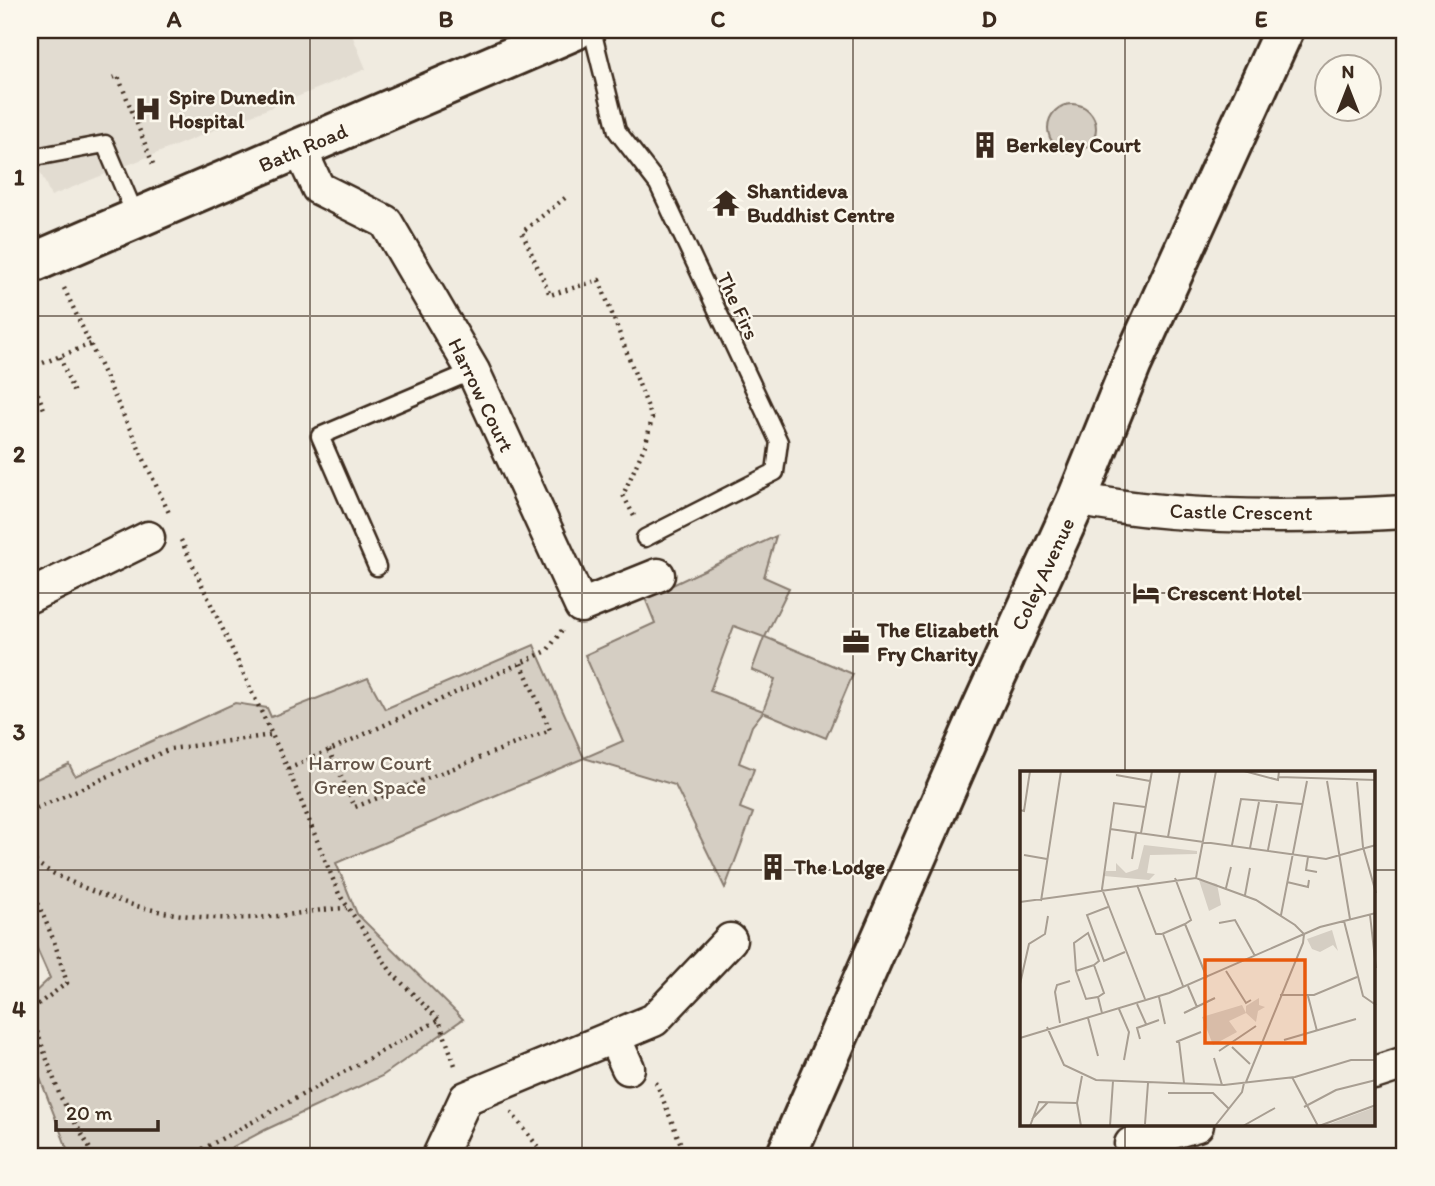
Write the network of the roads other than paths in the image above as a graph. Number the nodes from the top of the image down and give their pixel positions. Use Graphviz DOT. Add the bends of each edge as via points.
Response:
graph roads {
  1 [pos="575,30"];
  2 [pos="592,30"];
  3 [pos="1283,30"];
  4 [pos="300,149"];
  5 [pos="30,158"];
  6 [pos="137,219"];
  7 [pos="30,264"];
  8 [pos="473,371"];
  9 [pos="1077,499"];
  10 [pos="1405,512"];
  11 [pos="645,537"];
  12 [pos="148,538"];
  13 [pos="377,567"];
  14 [pos="658,575"];
  15 [pos="30,596"];
  16 [pos="730,940"];
  17 [pos="614,1037"];
  18 [pos="1405,1063"];
  19 [pos="628,1068"];
  20 [pos="1376,1072"];
  21 [pos="1194,1126"];
  22 [pos="1131,1144"];
  23 [pos="439,1156"];
  24 [pos="786,1156"];
  1 -- 4 [label="street, Bath Road"];
  2 -- 11 [label="lane, The Firs" via="617,131 658,184 779,442 775,472"];
  3 -- 9 [label="street, Coley Avenue" via="1112,409"];
  4 -- 6 [label="street, Bath Road"];
  4 -- 8 [label="street, Harrow Court" via="318,188 386,222"];
  5 -- 6 [label="lane" via="105,144"];
  6 -- 7 [label="street, Bath Road"];
  8 -- 13 [label="lane" via="320,436"];
  8 -- 14 [label="street, Harrow Court" via="581,606"];
  9 -- 10 [label="street, Castle Crescent" via="1117,507 1212,513"];
  9 -- 24 [label="street, Coley Avenue"];
  12 -- 15 [label="street"];
  16 -- 17 [label="street" via="654,1020"];
  17 -- 19 [label="street"];
  17 -- 23 [label="street" via="467,1098"];
  18 -- 20 [label="street"];
  21 -- 22 [label="street"];
}
